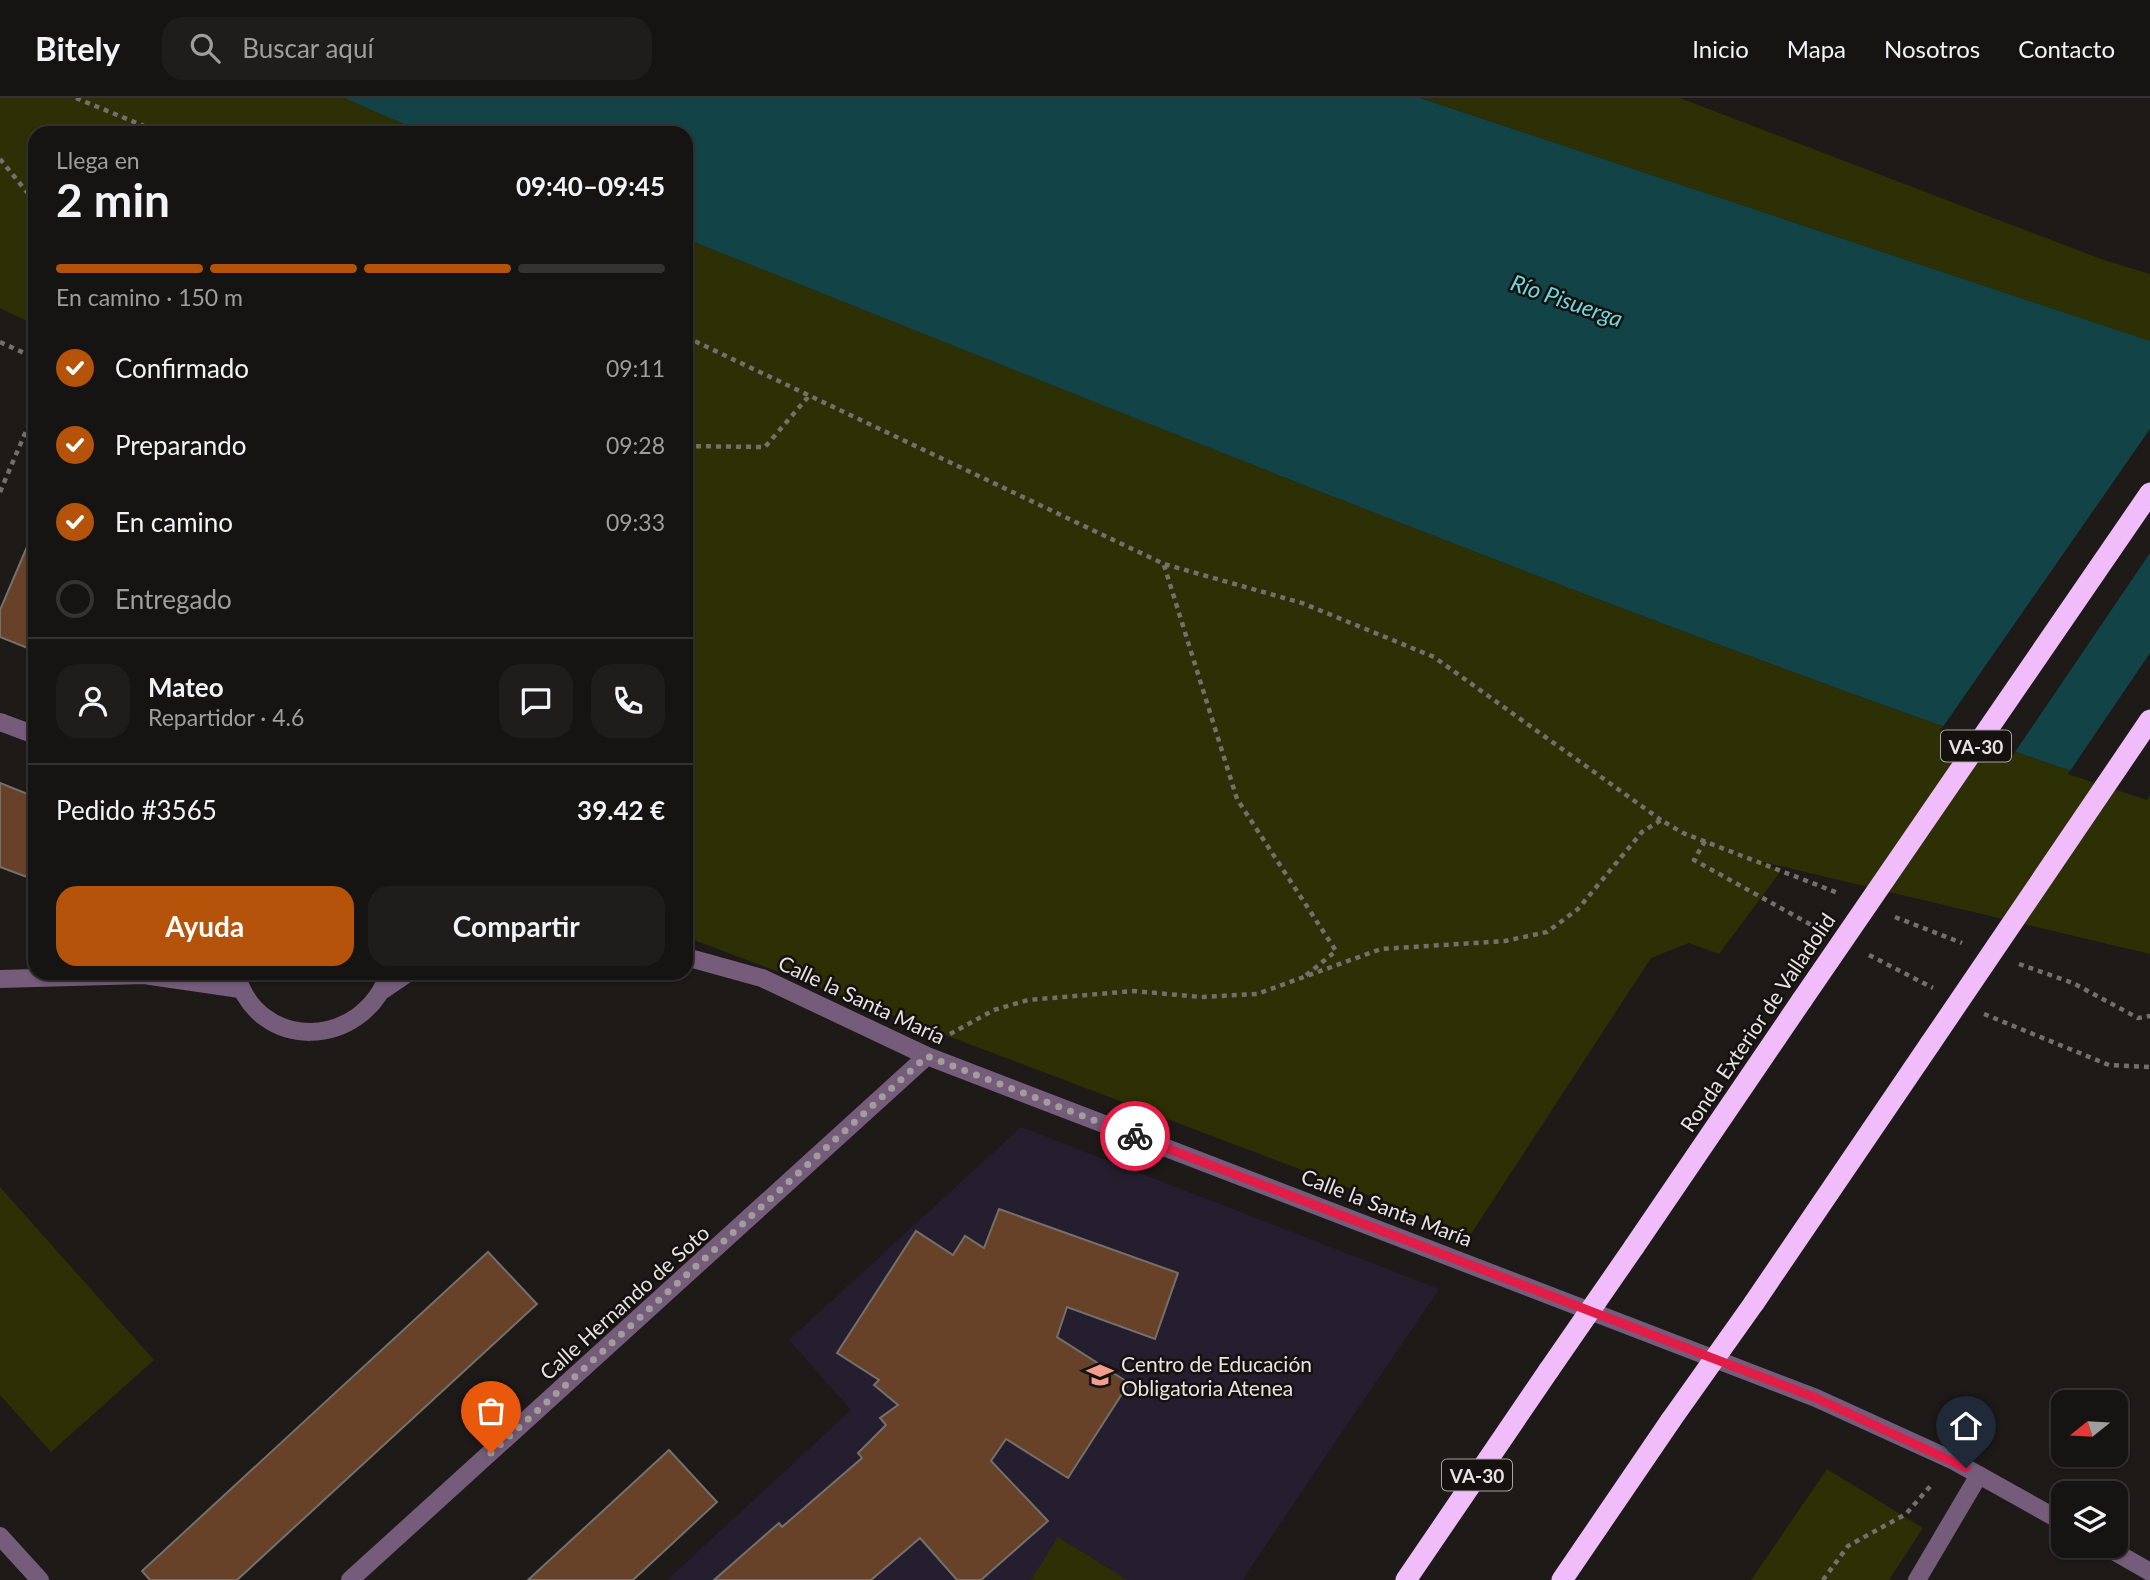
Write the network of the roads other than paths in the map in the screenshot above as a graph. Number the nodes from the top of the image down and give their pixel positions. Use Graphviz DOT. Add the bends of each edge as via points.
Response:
graph roads {
  1 [pos="2150,493"];
  2 [pos="2150,720"];
  3 [pos="0,722"];
  4 [pos="28,732"];
  5 [pos="693,959"];
  6 [pos="28,978"];
  7 [pos="0,979"];
  8 [pos="238,981"];
  9 [pos="386,982"];
  10 [pos="927,1056"];
  11 [pos="1979,1475"];
  12 [pos="2051,1515"];
  13 [pos="0,1536"];
  14 [pos="2126,1558"];
  15 [pos="2150,1572"];
  16 [pos="40,1580"];
  17 [pos="350,1580"];
  18 [pos="1405,1580"];
  19 [pos="1562,1580"];
  20 [pos="1917,1580"];
  1 -- 18 [label="highway, Ronda Exterior de Valladolid / VA-30, bridge"];
  2 -- 19 [label="highway, bridge"];
  3 -- 4 [label="street"];
  5 -- 10 [label="street, Calle la Santa María" via="762,978"];
  6 -- 7 [label="street"];
  8 -- 9 [label="street" via="254,1006 273,1022 298,1031 323,1032 347,1025 368,1011"];
  10 -- 11 [label="street, Calle la Santa María" via="1816,1398"];
  10 -- 17 [label="street, Calle Hernando de Soto"];
  11 -- 12 [label="street, Calle la Santa María"];
  11 -- 20 [label="street"];
  13 -- 16 [label="street"];
  14 -- 15 [label="street"];
}
